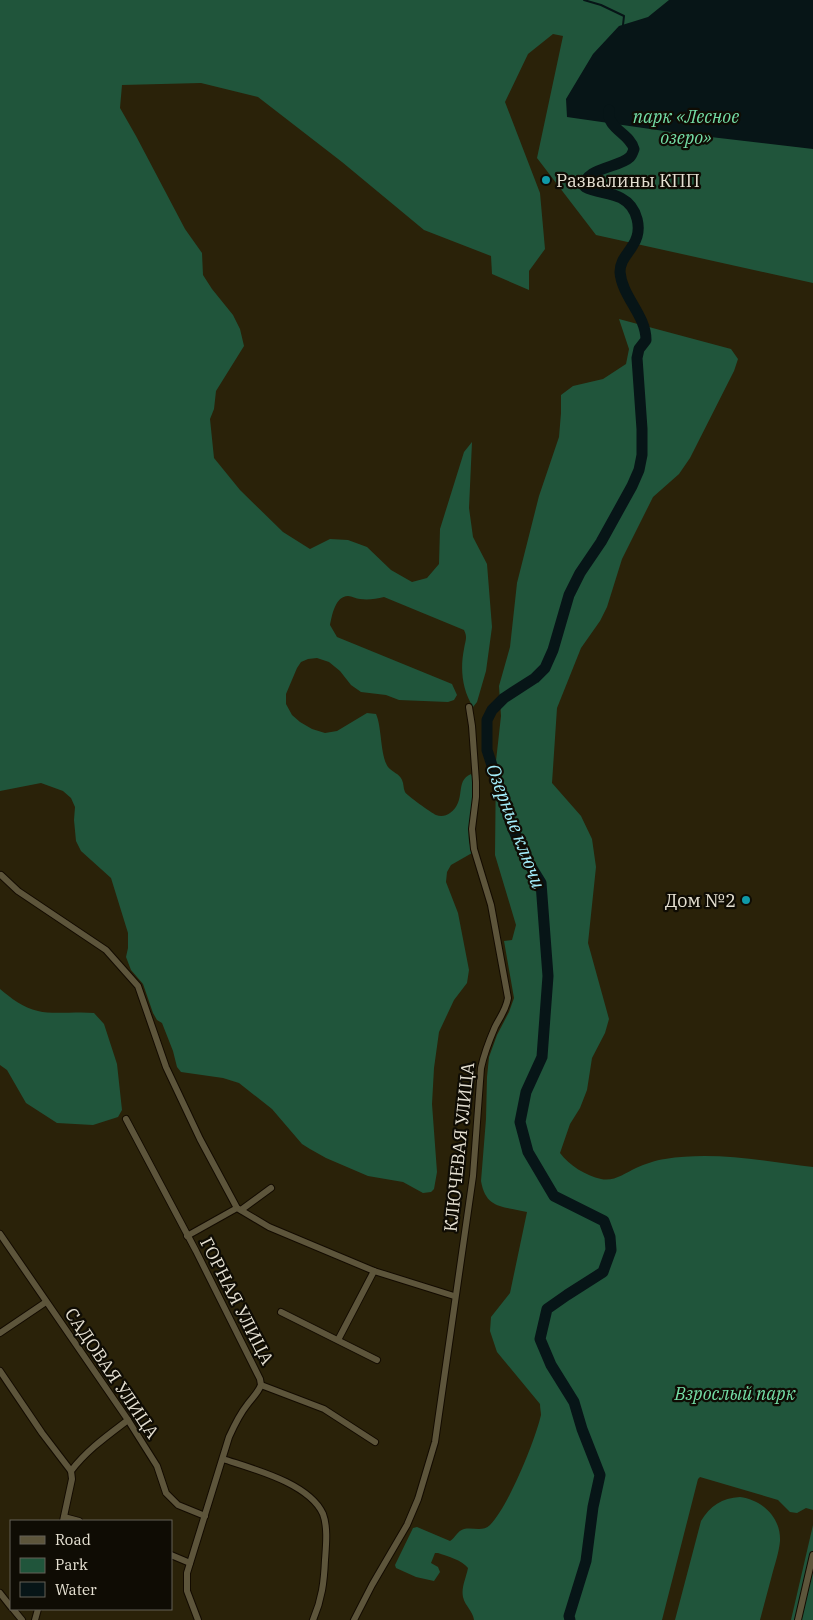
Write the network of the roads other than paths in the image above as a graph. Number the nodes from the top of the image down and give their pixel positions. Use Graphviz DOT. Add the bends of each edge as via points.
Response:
graph roads {
  1 [pos="469,707"];
  2 [pos="1,876"];
  3 [pos="126,1119"];
  4 [pos="271,1188"];
  5 [pos="239,1209"];
  6 [pos="0,1234"];
  7 [pos="187,1236"];
  8 [pos="374,1271"];
  9 [pos="454,1296"];
  10 [pos="46,1302"];
  11 [pos="281,1312"];
  12 [pos="0,1333"];
  13 [pos="338,1340"];
  14 [pos="376,1360"];
  15 [pos="0,1370"];
  16 [pos="261,1385"];
  17 [pos="128,1420"];
  18 [pos="375,1442"];
  19 [pos="223,1459"];
  20 [pos="71,1471"];
  21 [pos="205,1516"];
  22 [pos="64,1519"];
  23 [pos="172,1555"];
  24 [pos="813,1556"];
  25 [pos="190,1563"];
  26 [pos="0,1593"];
  27 [pos="10,1606"];
  28 [pos="14,1610"];
  29 [pos="22,1620"];
  30 [pos="198,1620"];
  31 [pos="313,1620"];
  32 [pos="354,1620"];
  33 [pos="798,1620"];
  1 -- 9 [label="street, КЛЮЧЕВАЯ УЛИЦА" via="476,782 472,829 474,849 491,905 508,998 481,1068 473,1176"];
  2 -- 5 [label="street" via="106,950 138,986 166,1067 200,1139"];
  3 -- 7 [label="street, ГОРНАЯ УЛИЦА"];
  4 -- 5 [label="street"];
  5 -- 7 [label="street"];
  5 -- 8 [label="street" via="269,1227"];
  6 -- 10 [label="street, САДОВАЯ УЛИЦА"];
  7 -- 16 [label="street, ГОРНАЯ УЛИЦА" via="245,1347"];
  8 -- 9 [label="street"];
  8 -- 13 [label="street"];
  9 -- 32 [label="street, КЛЮЧЕВАЯ УЛИЦА" via="438,1420 428,1468 407,1525"];
  10 -- 12 [label="street"];
  10 -- 17 [label="street, САДОВАЯ УЛИЦА"];
  11 -- 13 [label="street"];
  13 -- 14 [label="street"];
  15 -- 20 [label="street"];
  16 -- 18 [label="street, ГОРНАЯ УЛИЦА" via="324,1409"];
  16 -- 19 [label="street" via="236,1422"];
  17 -- 20 [label="street" via="92,1448"];
  17 -- 21 [label="street, САДОВАЯ УЛИЦА" via="157,1466 166,1493 178,1505"];
  19 -- 21 [label="street"];
  19 -- 31 [label="street" via="297,1487 322,1514 326,1548 324,1584"];
  20 -- 22 [label="street"];
  21 -- 25 [label="street"];
  23 -- 25 [label="street"];
  24 -- 33 [label="street"];
  25 -- 30 [label="street" via="186,1585"];
  26 -- 27 [label="street"];
  28 -- 29 [label="street"];
}
